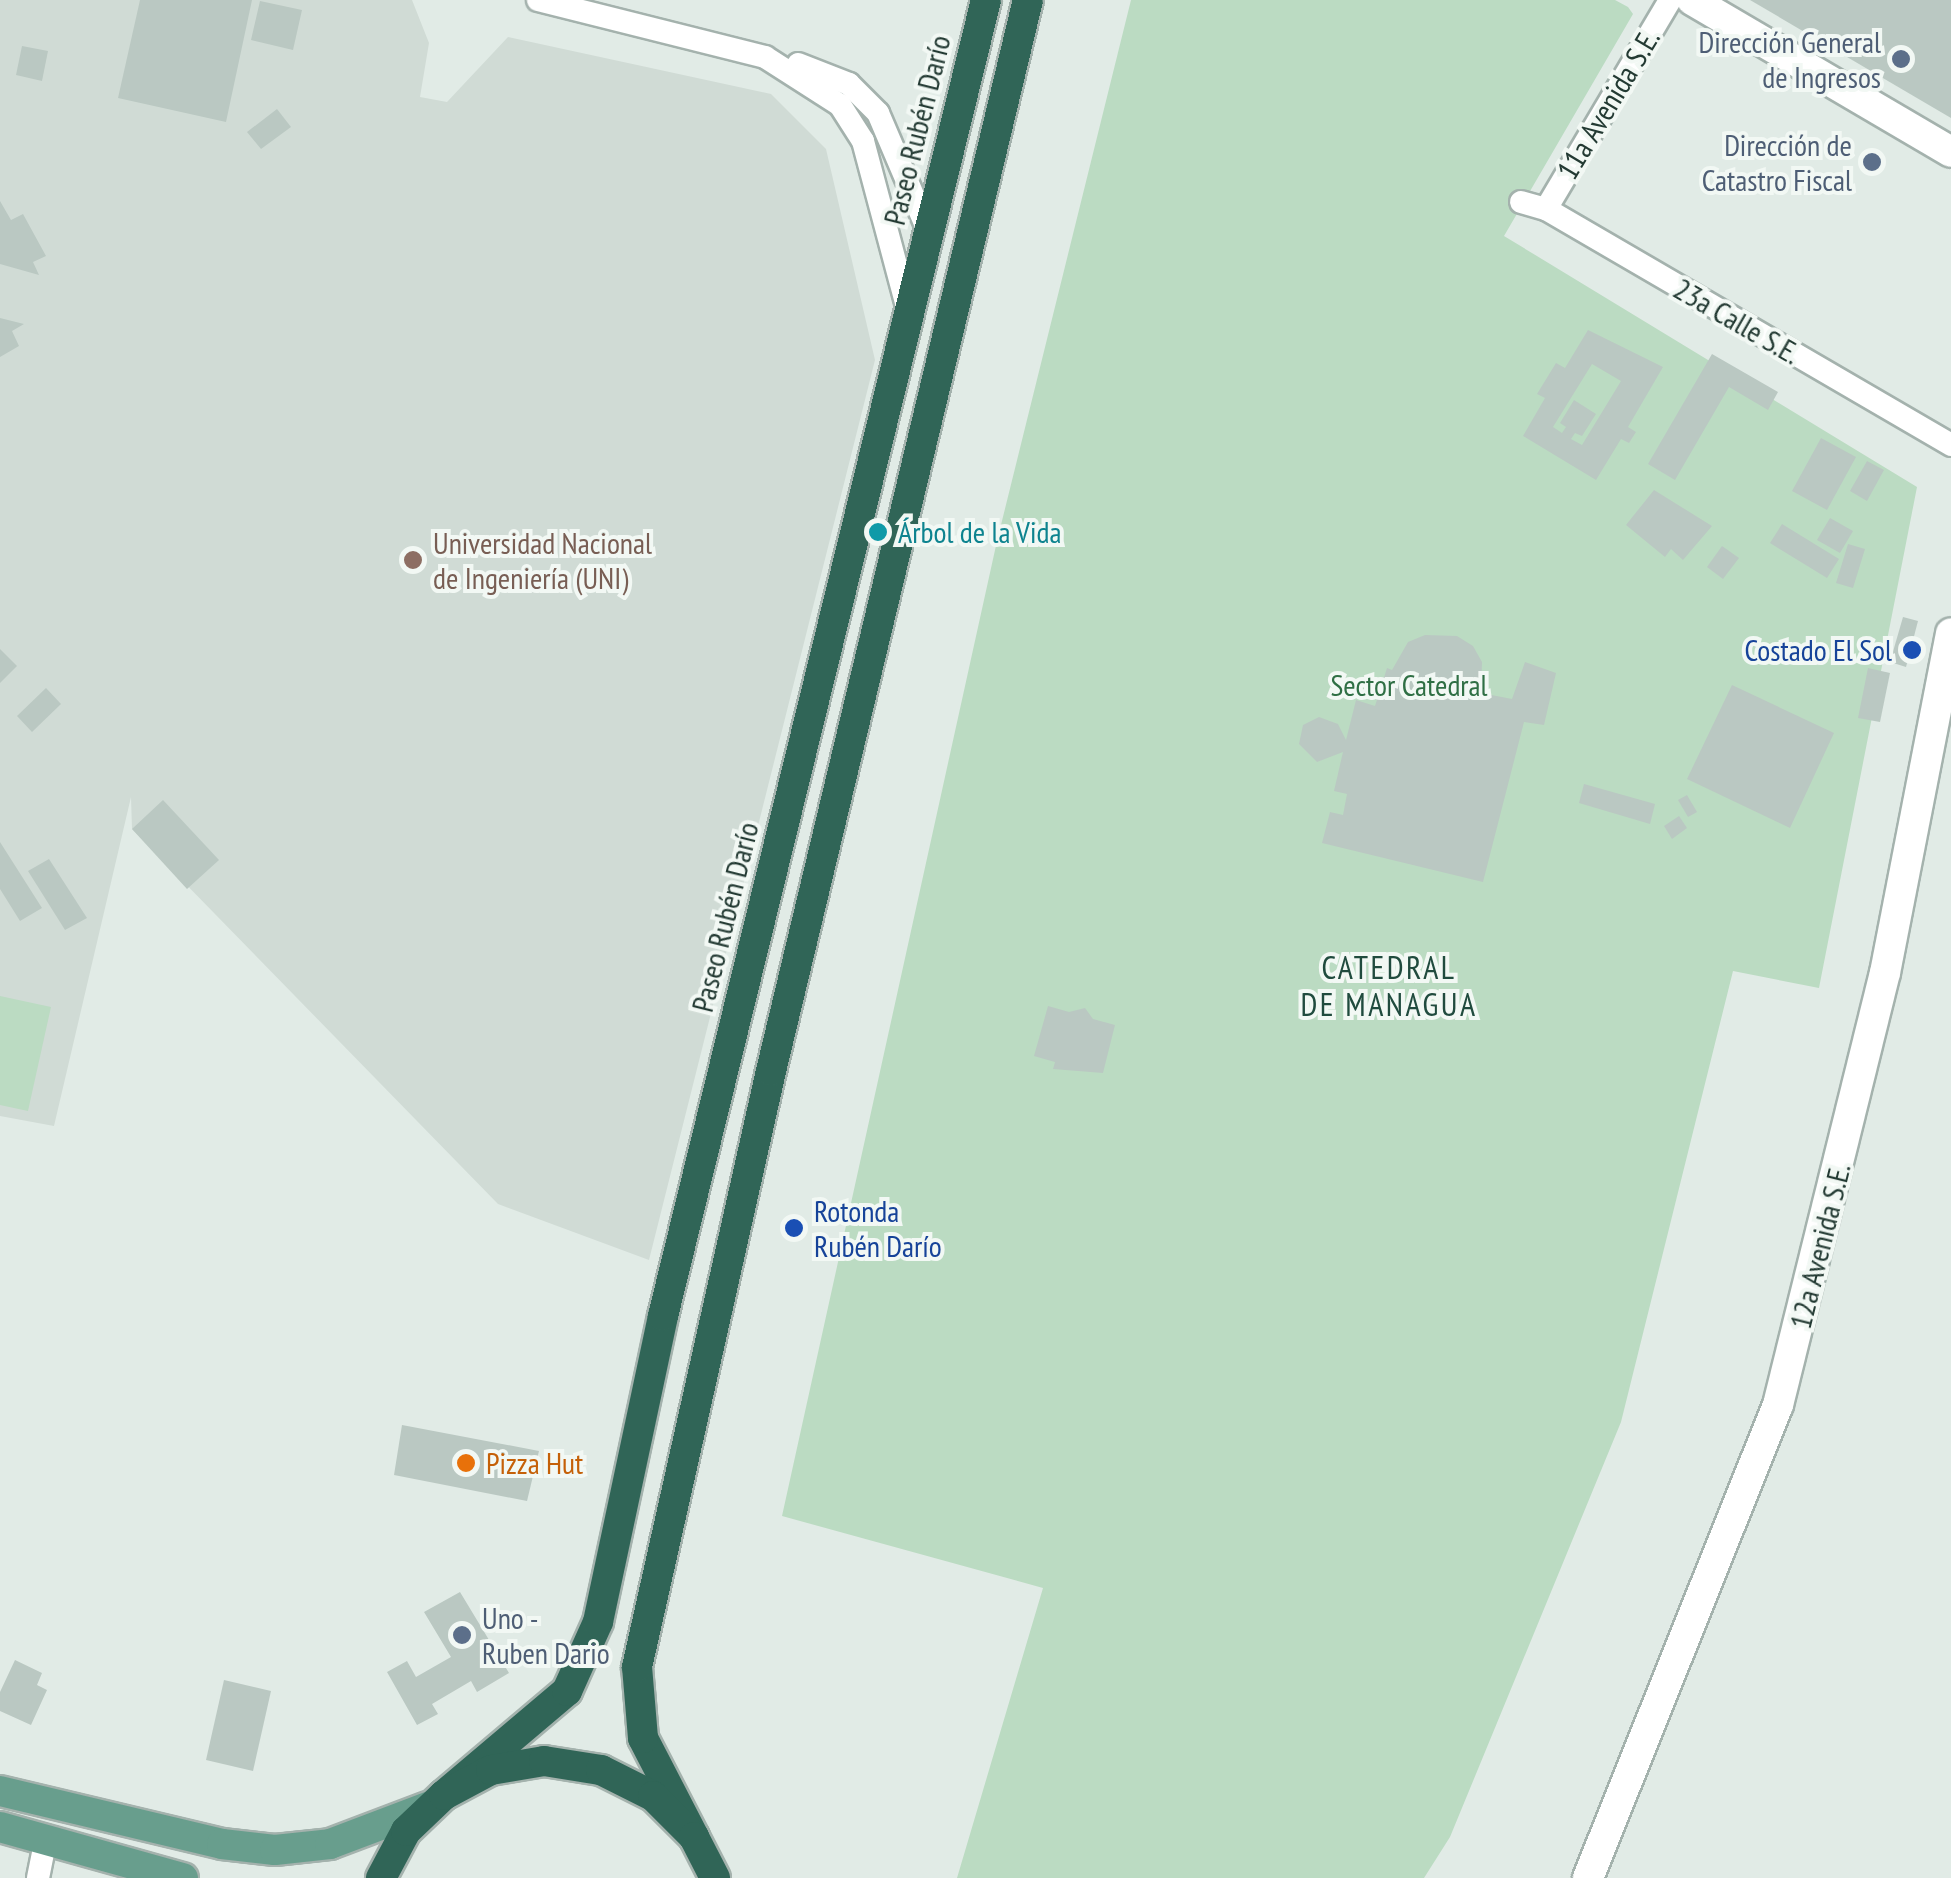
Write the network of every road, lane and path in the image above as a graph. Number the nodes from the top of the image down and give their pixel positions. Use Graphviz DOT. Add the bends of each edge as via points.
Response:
graph roads {
  1 [pos="538,0"];
  2 [pos="986,0"];
  3 [pos="1028,0"];
  4 [pos="1670,0"];
  5 [pos="1692,0"];
  6 [pos="765,57"];
  7 [pos="1951,152"];
  8 [pos="1522,202"];
  9 [pos="1546,209"];
  10 [pos="928,230"];
  11 [pos="909,314"];
  12 [pos="1951,446"];
  13 [pos="1951,632"];
  14 [pos="0,1791"];
  15 [pos="436,1801"];
  16 [pos="0,1828"];
  17 [pos="1602,1834"];
  18 [pos="694,1837"];
  19 [pos="46,1838"];
  20 [pos="714,1873"];
  21 [pos="38,1878"];
  22 [pos="183,1878"];
  23 [pos="381,1878"];
  24 [pos="1577,1878"];
  25 [pos="1588,1878"];
  1 -- 6 [label="street"];
  2 -- 10 [label="highway, Paseo Rubén Darío"];
  3 -- 18 [label="highway" via="757,1128 637,1667 644,1738"];
  4 -- 9 [label="street, 11a Avenida S.E."];
  5 -- 7 [label="street"];
  6 -- 10 [label="street" via="811,66 849,84 878,113"];
  6 -- 11 [label="street" via="840,105 863,140"];
  8 -- 9 [label="street, 23a Calle S.E."];
  9 -- 12 [label="street, 23a Calle S.E."];
  10 -- 11 [label="highway, Paseo Rubén Darío"];
  11 -- 15 [label="highway, Paseo Rubén Darío" via="663,1316 598,1622 568,1691"];
  13 -- 17 [label="street, 12a Avenida S.E." via="1885,973 1783,1389"];
  14 -- 15 [label="main road" via="222,1844 275,1850 330,1844"];
  15 -- 18 [label="highway" via="506,1766 582,1765 652,1796"];
  15 -- 23 [label="highway" via="406,1831"];
  16 -- 19 [label="main road"];
  17 -- 24 [label="street, 12a Avenida S.E."];
  17 -- 25 [label="street, 12a Avenida S.E."];
  18 -- 20 [label="highway"];
  19 -- 21 [label="street"];
  19 -- 22 [label="main road"];
}
